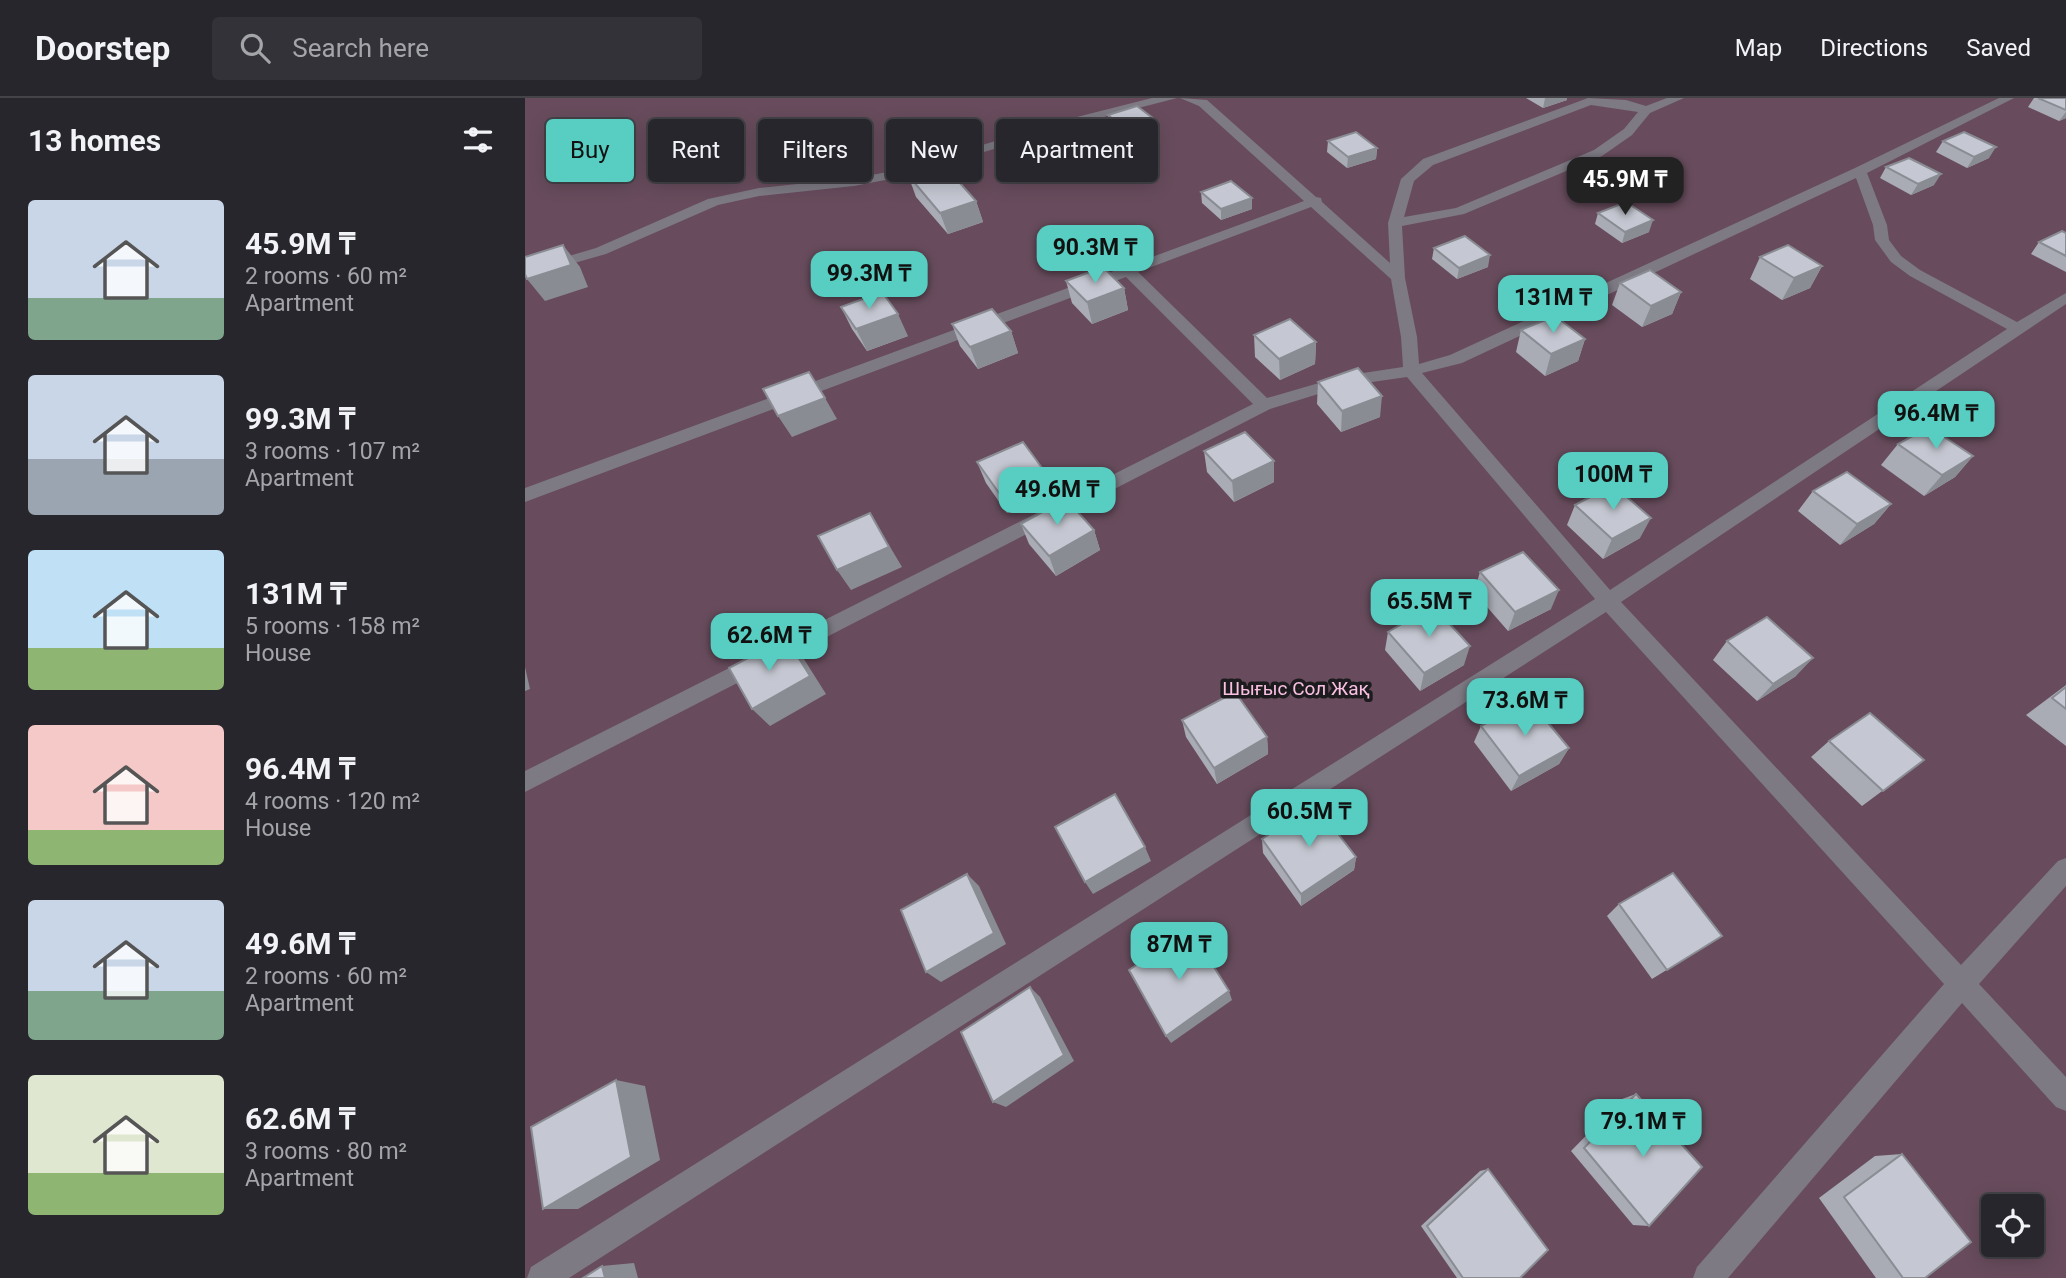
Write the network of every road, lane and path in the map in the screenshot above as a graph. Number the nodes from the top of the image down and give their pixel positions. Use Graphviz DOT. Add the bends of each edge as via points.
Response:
graph roads {
  1 [pos="1171,98"];
  2 [pos="1186,98"];
  3 [pos="1678,98"];
  4 [pos="2008,98"];
  5 [pos="1646,110"];
  6 [pos="1860,171"];
  7 [pos="1316,201"];
  8 [pos="1395,223"];
  9 [pos="1129,271"];
  10 [pos="525,273"];
  11 [pos="1398,278"];
  12 [pos="2066,297"];
  13 [pos="2018,329"];
  14 [pos="1411,371"];
  15 [pos="1264,405"];
  16 [pos="525,495"];
  17 [pos="1608,601"];
  18 [pos="525,782"];
  19 [pos="2066,869"];
  20 [pos="1961,984"];
  21 [pos="2066,1097"];
  22 [pos="542,1278"];
  23 [pos="1708,1278"];
  1 -- 10 [label="street" via="898,174 761,190 712,202 602,250"];
  2 -- 7 [label="street" via="1203,103"];
  3 -- 5 [label="street"];
  4 -- 6 [label="street"];
  5 -- 8 [label="street" via="1628,132 1598,153 1459,211"];
  5 -- 8 [label="street" via="1590,101 1428,162 1408,179"];
  6 -- 13 [label="street" via="1882,240 1896,259"];
  6 -- 14 [label="street" via="1456,359"];
  7 -- 9 [label="street"];
  7 -- 11 [label="street"];
  8 -- 11 [label="street"];
  9 -- 15 [label="street"];
  9 -- 16 [label="street"];
  11 -- 14 [label="street"];
  12 -- 13 [label="street"];
  13 -- 17 [label="street"];
  14 -- 15 [label="street" via="1343,381"];
  14 -- 17 [label="street"];
  15 -- 18 [label="street"];
  17 -- 20 [label="street"];
  17 -- 22 [label="street"];
  19 -- 20 [label="street"];
  20 -- 21 [label="street"];
  20 -- 23 [label="street"];
}
